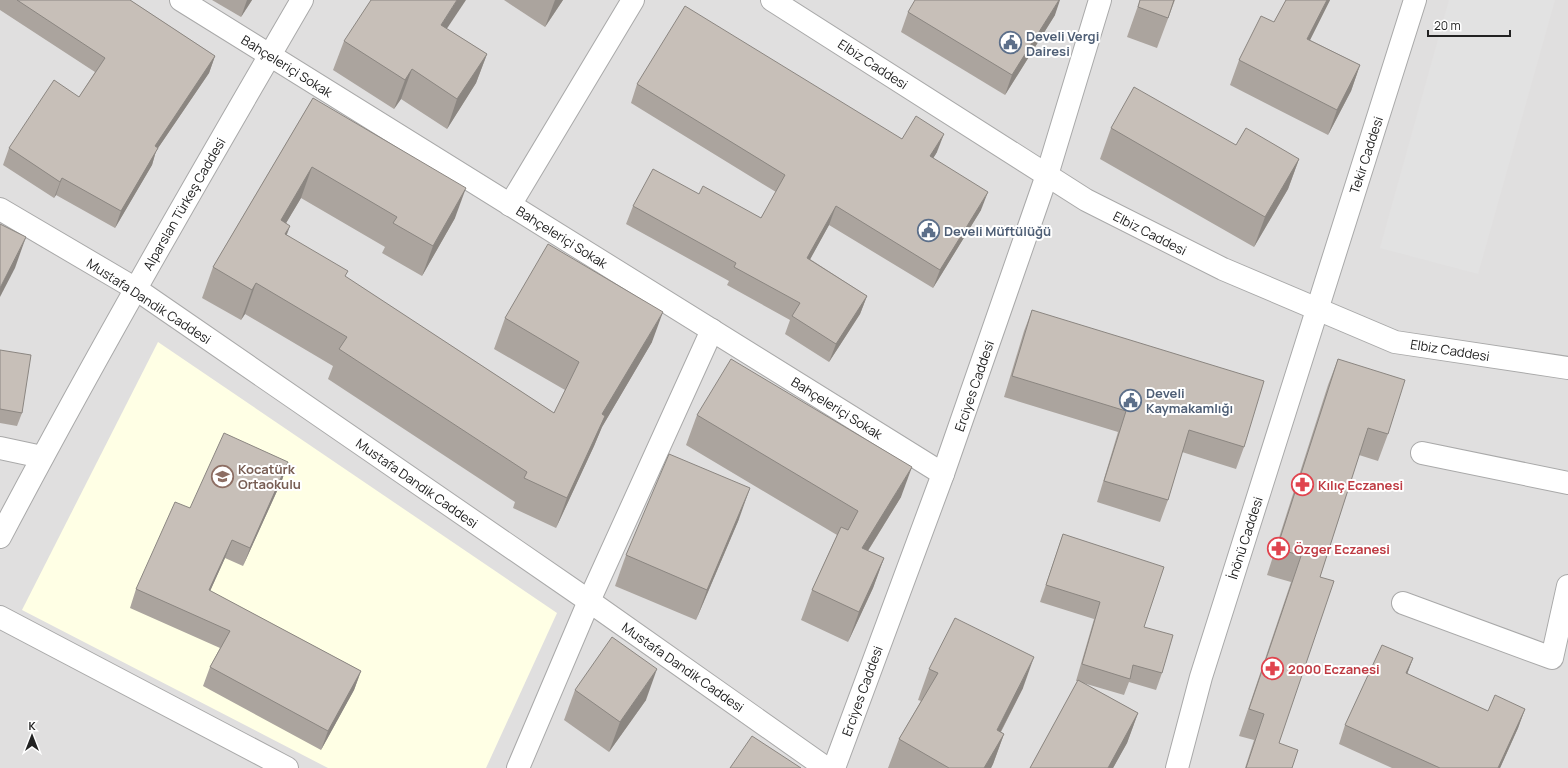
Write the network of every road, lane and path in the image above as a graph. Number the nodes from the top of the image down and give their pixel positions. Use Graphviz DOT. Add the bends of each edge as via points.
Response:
graph roads {
  1 [pos="181,0"];
  2 [pos="302,0"];
  3 [pos="633,0"];
  4 [pos="772,0"];
  5 [pos="1100,0"];
  6 [pos="1415,0"];
  7 [pos="270,55"];
  8 [pos="1047,175"];
  9 [pos="510,205"];
  10 [pos="0,209"];
  11 [pos="136,289"];
  12 [pos="1317,310"];
  13 [pos="712,330"];
  14 [pos="1568,368"];
  15 [pos="0,448"];
  16 [pos="1422,454"];
  17 [pos="42,457"];
  18 [pos="943,474"];
  19 [pos="1568,483"];
  20 [pos="0,537"];
  21 [pos="1568,586"];
  22 [pos="589,601"];
  23 [pos="1403,603"];
  24 [pos="0,617"];
  25 [pos="287,768"];
  26 [pos="518,768"];
  27 [pos="826,768"];
  28 [pos="834,768"];
  29 [pos="1177,768"];
  1 -- 7 [label="street, Bahçeleriçi Sokak"];
  2 -- 7 [label="street, Alparslan Türkeş Caddesi"];
  3 -- 9 [label="street"];
  4 -- 8 [label="street, Elbiz Caddesi"];
  5 -- 8 [label="street, Erciyes Caddesi"];
  6 -- 12 [label="street, Tekir Caddesi"];
  7 -- 9 [label="street, Bahçeleriçi Sokak"];
  7 -- 11 [label="street, Alparslan Türkeş Caddesi"];
  8 -- 12 [label="street, Elbiz Caddesi" via="1086,200 1154,236"];
  8 -- 18 [label="street, Erciyes Caddesi"];
  9 -- 13 [label="street, Bahçeleriçi Sokak"];
  10 -- 11 [label="street, Mustafa Dandik Caddesi"];
  11 -- 17 [label="street, Alparslan Türkeş Caddesi"];
  11 -- 22 [label="street, Mustafa Dandik Caddesi"];
  12 -- 14 [label="street, Elbiz Caddesi" via="1395,342"];
  12 -- 29 [label="street, İnönü Caddesi" via="1204,669"];
  13 -- 18 [label="street, Bahçeleriçi Sokak"];
  13 -- 22 [label="street"];
  15 -- 17 [label="street"];
  16 -- 19 [label="street"];
  17 -- 20 [label="street, Alparslan Türkeş Caddesi"];
  18 -- 28 [label="street, Erciyes Caddesi"];
  21 -- 23 [label="street" via="1552,658"];
  22 -- 26 [label="street"];
  22 -- 27 [label="street, Mustafa Dandik Caddesi"];
  24 -- 25 [label="street"];
}
